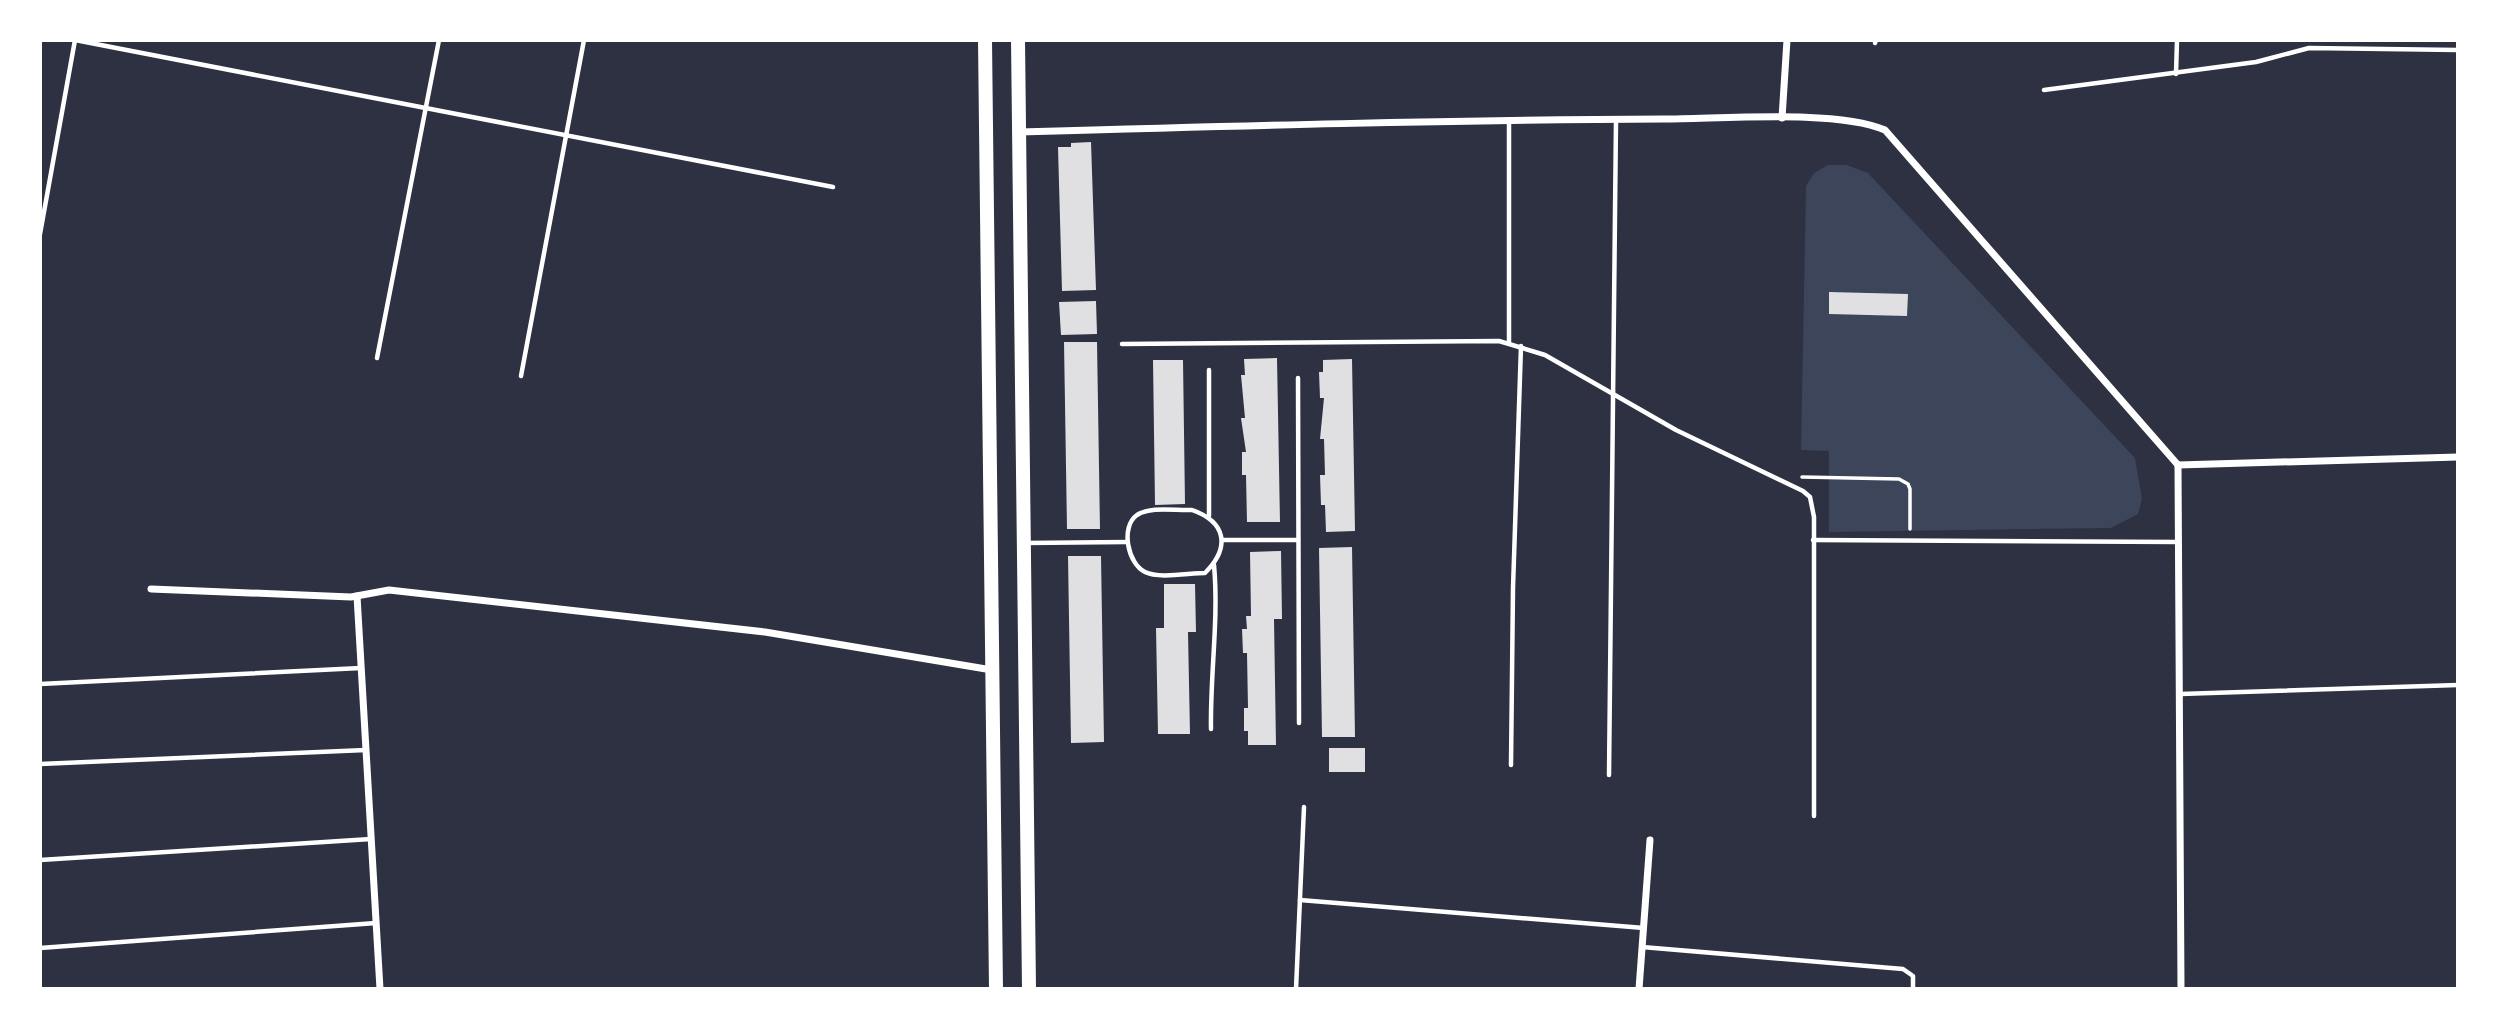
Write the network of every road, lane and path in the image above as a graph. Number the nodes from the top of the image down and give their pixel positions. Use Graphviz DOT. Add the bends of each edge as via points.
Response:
graph roads {
  1 [pos="439,40"];
  2 [pos="584,40"];
  3 [pos="985,40"];
  4 [pos="1018,40"];
  5 [pos="1787,40"];
  6 [pos="2178,40"];
  7 [pos="2458,50"];
  8 [pos="2176,74"];
  9 [pos="2044,90"];
  10 [pos="426,108"];
  11 [pos="1782,118"];
  12 [pos="1616,119"];
  13 [pos="1509,120"];
  14 [pos="1019,132"];
  15 [pos="566,135"];
  16 [pos="833,187"];
  17 [pos="40,234"];
  18 [pos="1509,343"];
  19 [pos="1122,344"];
  20 [pos="1521,346"];
  21 [pos="377,358"];
  22 [pos="1209,370"];
  23 [pos="521,376"];
  24 [pos="1298,379"];
  25 [pos="1613,394"];
  26 [pos="2458,457"];
  27 [pos="2178,465"];
  28 [pos="1772,476"];
  29 [pos="1209,516"];
  30 [pos="1222,540"];
  31 [pos="1298,540"];
  32 [pos="1813,540"];
  33 [pos="1910,541"];
  34 [pos="1127,542"];
  35 [pos="2179,542"];
  36 [pos="1024,543"];
  37 [pos="1214,564"];
  38 [pos="151,589"];
  39 [pos="357,596"];
  40 [pos="361,668"];
  41 [pos="992,670"];
  42 [pos="40,684"];
  43 [pos="2458,685"];
  44 [pos="2180,694"];
  45 [pos="1299,723"];
  46 [pos="1211,729"];
  47 [pos="366,750"];
  48 [pos="40,764"];
  49 [pos="1511,765"];
  50 [pos="1609,775"];
  51 [pos="1304,807"];
  52 [pos="1814,816"];
  53 [pos="371,838"];
  54 [pos="1650,840"];
  55 [pos="40,860"];
  56 [pos="1300,900"];
  57 [pos="376,923"];
  58 [pos="1643,928"];
  59 [pos="1642,947"];
  60 [pos="40,948"];
  61 [pos="380,989"];
  62 [pos="996,989"];
  63 [pos="1029,989"];
  64 [pos="1296,989"];
  65 [pos="1639,989"];
  66 [pos="1913,989"];
  67 [pos="2181,989"];
  1 -- 10 [label="lane"];
  2 -- 15 [label="lane"];
  3 -- 41 [label="main road"];
  4 -- 14 [label="main road"];
  5 -- 11 [label="street"];
  6 -- 8 [label="lane"];
  7 -- 8 [label="lane" via="2309,48 2256,62"];
  8 -- 9 [label="lane"];
  10 -- 15 [label="lane"];
  10 -- 17 [label="lane" via="75,40"];
  10 -- 21 [label="lane"];
  11 -- 12 [label="street"];
  11 -- 27 [label="street" via="1866,122 1885,130"];
  12 -- 13 [label="street"];
  12 -- 25 [label="lane"];
  13 -- 14 [label="street"];
  13 -- 18 [label="lane"];
  14 -- 36 [label="main road"];
  15 -- 16 [label="lane"];
  15 -- 23 [label="lane"];
  18 -- 19 [label="lane"];
  18 -- 20 [label="lane"];
  20 -- 25 [label="lane"];
  20 -- 49 [label="lane"];
  22 -- 29 [label="lane"];
  24 -- 31 [label="lane"];
  25 -- 28 [label="lane"];
  25 -- 50 [label="lane"];
  26 -- 27 [label="street"];
  27 -- 35 [label="street"];
  28 -- 32 [label="lane" via="1810,497"];
  28 -- 33 [label="path" via="1899,479 1910,489"];
  29 -- 30 [label="lane"];
  29 -- 34 [label="lane" via="1192,510 1148,511 1130,524"];
  30 -- 31 [label="lane"];
  30 -- 37 [label="lane"];
  31 -- 45 [label="lane"];
  32 -- 33 [label="lane"];
  32 -- 52 [label="lane"];
  33 -- 35 [label="lane"];
  34 -- 36 [label="lane"];
  34 -- 37 [label="lane" via="1131,556 1147,574 1205,573"];
  35 -- 44 [label="street"];
  36 -- 63 [label="main road"];
  37 -- 46 [label="lane"];
  38 -- 39 [label="street"];
  39 -- 40 [label="street"];
  39 -- 41 [label="street" via="389,590 765,632"];
  40 -- 42 [label="lane"];
  40 -- 47 [label="street"];
  41 -- 62 [label="main road"];
  43 -- 44 [label="lane"];
  44 -- 67 [label="street"];
  47 -- 48 [label="lane"];
  47 -- 53 [label="street"];
  51 -- 56 [label="lane"];
  53 -- 55 [label="lane"];
  53 -- 57 [label="street"];
  54 -- 58 [label="street"];
  56 -- 58 [label="lane"];
  56 -- 64 [label="lane"];
  57 -- 60 [label="lane"];
  57 -- 61 [label="street"];
  58 -- 59 [label="street"];
  59 -- 65 [label="street"];
  59 -- 66 [label="lane" via="1903,969 1913,976"];
}
